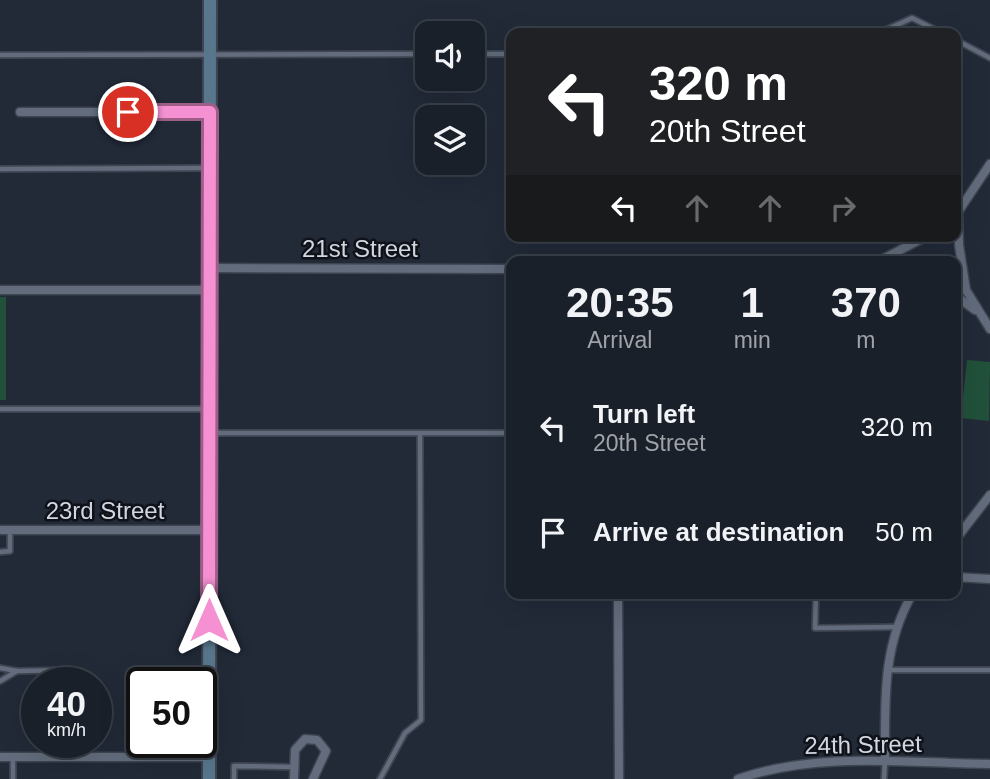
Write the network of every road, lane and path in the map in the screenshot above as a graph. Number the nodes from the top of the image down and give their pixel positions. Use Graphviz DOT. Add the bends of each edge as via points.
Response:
graph roads {
  1 [pos="210,0"];
  2 [pos="890,28"];
  3 [pos="932,28"];
  4 [pos="961,43"];
  5 [pos="210,54"];
  6 [pos="415,54"];
  7 [pos="485,54"];
  8 [pos="506,54"];
  9 [pos="0,55"];
  10 [pos="990,58"];
  11 [pos="20,112"];
  12 [pos="210,112"];
  13 [pos="990,164"];
  14 [pos="210,168"];
  15 [pos="0,169"];
  16 [pos="961,208"];
  17 [pos="915,242"];
  18 [pos="888,256"];
  19 [pos="961,259"];
  20 [pos="209,268"];
  21 [pos="506,269"];
  22 [pos="0,290"];
  23 [pos="209,290"];
  24 [pos="961,300"];
  25 [pos="977,312"];
  26 [pos="990,329"];
  27 [pos="0,409"];
  28 [pos="209,409"];
  29 [pos="209,433"];
  30 [pos="420,433"];
  31 [pos="506,433"];
  32 [pos="990,495"];
  33 [pos="5,530"];
  34 [pos="209,530"];
  35 [pos="961,533"];
  36 [pos="0,552"];
  37 [pos="961,577"];
  38 [pos="990,579"];
  39 [pos="618,599"];
  40 [pos="816,599"];
  41 [pos="910,599"];
  42 [pos="895,627"];
  43 [pos="209,667"];
  44 [pos="0,668"];
  45 [pos="888,670"];
  46 [pos="990,670"];
  47 [pos="17,671"];
  48 [pos="21,671"];
  49 [pos="0,681"];
  50 [pos="0,757"];
  51 [pos="13,757"];
  52 [pos="126,757"];
  53 [pos="209,758"];
  54 [pos="885,760"];
  55 [pos="990,764"];
  56 [pos="294,767"];
  57 [pos="13,779"];
  58 [pos="209,779"];
  59 [pos="234,779"];
  60 [pos="294,779"];
  61 [pos="313,779"];
  62 [pos="380,779"];
  63 [pos="619,779"];
  64 [pos="737,779"];
  65 [pos="884,779"];
  1 -- 5 [label="main road"];
  2 -- 3 [label="lane" via="912,18"];
  4 -- 10 [label="lane"];
  5 -- 6 [label="lane"];
  5 -- 9 [label="lane"];
  5 -- 12 [label="main road"];
  7 -- 8 [label="lane"];
  11 -- 12 [label="street"];
  12 -- 14 [label="main road"];
  13 -- 16 [label="street"];
  14 -- 15 [label="lane"];
  14 -- 20 [label="main road"];
  17 -- 18 [label="street"];
  19 -- 25 [label="street" via="966,290"];
  20 -- 21 [label="street, 21st Street"];
  20 -- 23 [label="main road"];
  22 -- 23 [label="street"];
  23 -- 28 [label="main road"];
  24 -- 25 [label="street"];
  25 -- 26 [label="street"];
  27 -- 28 [label="lane"];
  28 -- 29 [label="main road"];
  29 -- 30 [label="lane"];
  29 -- 34 [label="main road"];
  30 -- 31 [label="lane"];
  30 -- 62 [label="lane" via="421,720 405,733"];
  32 -- 35 [label="street"];
  33 -- 34 [label="street, 23rd Street"];
  33 -- 36 [label="lane" via="10,551"];
  34 -- 43 [label="main road"];
  37 -- 38 [label="street"];
  39 -- 63 [label="street"];
  40 -- 42 [label="lane" via="815,628"];
  41 -- 42 [label="street"];
  42 -- 45 [label="street"];
  44 -- 47 [label="lane"];
  45 -- 46 [label="lane"];
  45 -- 54 [label="street"];
  47 -- 48 [label="lane"];
  47 -- 49 [label="lane"];
  50 -- 51 [label="street"];
  51 -- 52 [label="street"];
  51 -- 57 [label="lane"];
  53 -- 58 [label="main road"];
  54 -- 55 [label="street, 24th Street"];
  54 -- 64 [label="street, 24th Street" via="796,764"];
  54 -- 65 [label="lane"];
  56 -- 59 [label="lane" via="234,766"];
  56 -- 60 [label="street"];
  56 -- 61 [label="street" via="297,744 317,740 324,746 325,756"];
}
